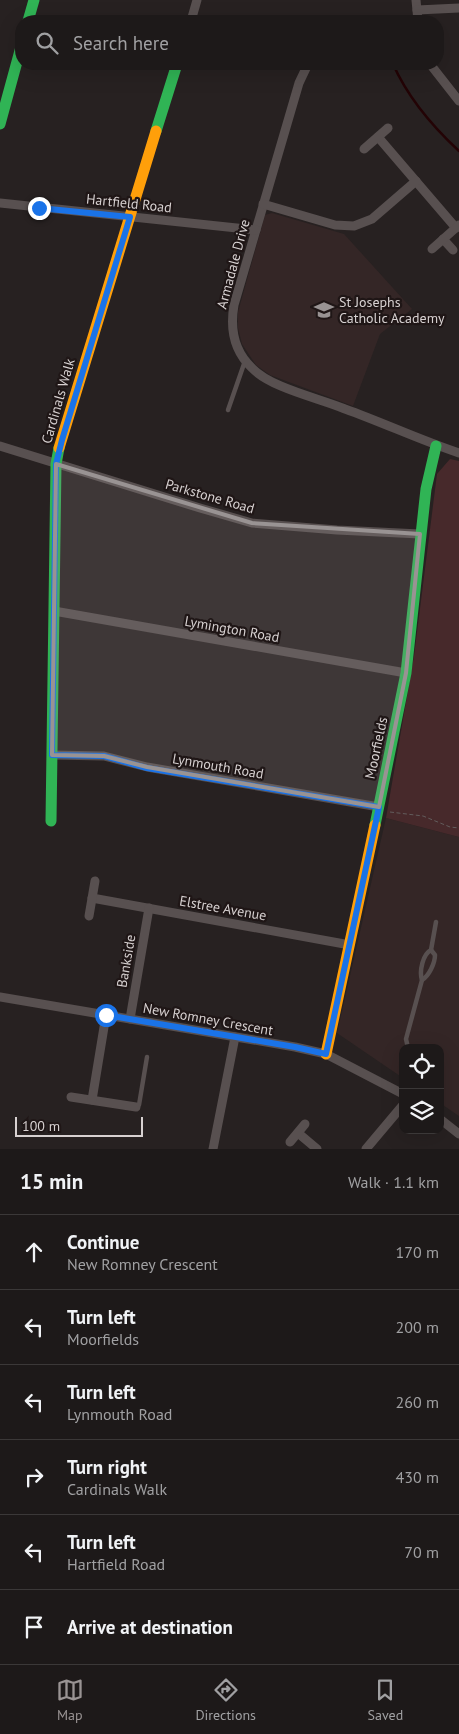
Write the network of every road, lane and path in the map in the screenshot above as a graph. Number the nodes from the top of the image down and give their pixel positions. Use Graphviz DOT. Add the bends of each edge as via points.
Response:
graph roads {
  1 [pos="34,0"];
  2 [pos="197,0"];
  3 [pos="416,5"];
  4 [pos="459,8"];
  5 [pos="30,15"];
  6 [pos="192,15"];
  7 [pos="15,69"];
  8 [pos="175,70"];
  9 [pos="305,70"];
  10 [pos="435,70"];
  11 [pos="459,101"];
  12 [pos="1,119"];
  13 [pos="388,128"];
  14 [pos="378,137"];
  15 [pos="364,149"];
  16 [pos="416,182"];
  17 [pos="0,204"];
  18 [pos="263,204"];
  19 [pos="130,217"];
  20 [pos="457,226"];
  21 [pos="256,230"];
  22 [pos="443,239"];
  23 [pos="432,248"];
  24 [pos="453,250"];
  25 [pos="245,361"];
  26 [pos="228,410"];
  27 [pos="0,446"];
  28 [pos="436,446"];
  29 [pos="459,453"];
  30 [pos="56,464"];
  31 [pos="420,534"];
  32 [pos="54,611"];
  33 [pos="406,673"];
  34 [pos="52,755"];
  35 [pos="379,807"];
  36 [pos="51,821"];
  37 [pos="459,828"];
  38 [pos="95,882"];
  39 [pos="92,898"];
  40 [pos="149,908"];
  41 [pos="89,916"];
  42 [pos="436,922"];
  43 [pos="350,945"];
  44 [pos="431,950"];
  45 [pos="422,980"];
  46 [pos="0,996"];
  47 [pos="106,1015"];
  48 [pos="130,1019"];
  49 [pos="235,1037"];
  50 [pos="407,1044"];
  51 [pos="326,1054"];
  52 [pos="147,1056"];
  53 [pos="399,1092"];
  54 [pos="71,1097"];
  55 [pos="92,1100"];
  56 [pos="136,1107"];
  57 [pos="399,1110"];
  58 [pos="444,1122"];
  59 [pos="305,1124"];
  60 [pos="298,1132"];
  61 [pos="459,1134"];
  62 [pos="290,1142"];
  63 [pos="213,1149"];
  64 [pos="317,1149"];
  65 [pos="366,1149"];
  1 -- 5 [label="street"];
  2 -- 6 [label="street"];
  3 -- 4 [label="street"];
  7 -- 12 [label="street"];
  8 -- 19 [label="street, Cardinals Walk"];
  9 -- 18 [label="street, Armadale Drive"];
  10 -- 11 [label="street"];
  13 -- 14 [label="street"];
  14 -- 15 [label="street"];
  14 -- 16 [label="street"];
  16 -- 18 [label="street" via="372,219 354,226 335,225"];
  16 -- 20 [label="street"];
  17 -- 19 [label="street, Hartfield Road"];
  18 -- 21 [label="street, Armadale Drive"];
  19 -- 21 [label="street, Hartfield Road"];
  19 -- 30 [label="street, Cardinals Walk"];
  20 -- 22 [label="street"];
  21 -- 25 [label="street, Armadale Drive" via="232,314 235,341"];
  22 -- 23 [label="street"];
  22 -- 24 [label="street"];
  25 -- 26 [label="lane"];
  25 -- 28 [label="street, Armadale Drive" via="273,382"];
  27 -- 30 [label="street, Parkstone Road"];
  28 -- 29 [label="street, Armadale Drive"];
  28 -- 31 [label="street, Moorfields"];
  30 -- 31 [label="street, Parkstone Road" via="252,523"];
  30 -- 32 [label="street, Cardinals Walk"];
  31 -- 33 [label="street, Moorfields"];
  32 -- 33 [label="street, Lymington Road"];
  32 -- 34 [label="street, Cardinals Walk"];
  33 -- 35 [label="street, Moorfields"];
  34 -- 35 [label="street, Lynmouth Road" via="104,756 147,768"];
  34 -- 36 [label="street, Cardinals Walk"];
  35 -- 37 [label="path" via="392,813 423,816"];
  35 -- 43 [label="street, Moorfields"];
  38 -- 39 [label="street"];
  39 -- 40 [label="street, Elstree Avenue"];
  39 -- 41 [label="street"];
  40 -- 43 [label="street, Elstree Avenue"];
  40 -- 48 [label="street, Bankside"];
  42 -- 44 [label="lane"];
  43 -- 51 [label="street, Moorfields"];
  44 -- 45 [label="lane" via="426,954 420,975"];
  44 -- 45 [label="lane" via="436,955 434,962"];
  45 -- 50 [label="lane"];
  46 -- 47 [label="street, New Romney Crescent"];
  47 -- 48 [label="street, New Romney Crescent"];
  47 -- 55 [label="street"];
  48 -- 49 [label="street, New Romney Crescent"];
  49 -- 51 [label="street, New Romney Crescent"];
  49 -- 63 [label="street"];
  51 -- 53 [label="street, New Romney Crescent"];
  52 -- 56 [label="lane" via="139,1105"];
  54 -- 55 [label="street"];
  55 -- 56 [label="street"];
  57 -- 65 [label="street"];
  58 -- 61 [label="street"];
  59 -- 60 [label="street"];
  60 -- 62 [label="street"];
  60 -- 64 [label="street"];
}
